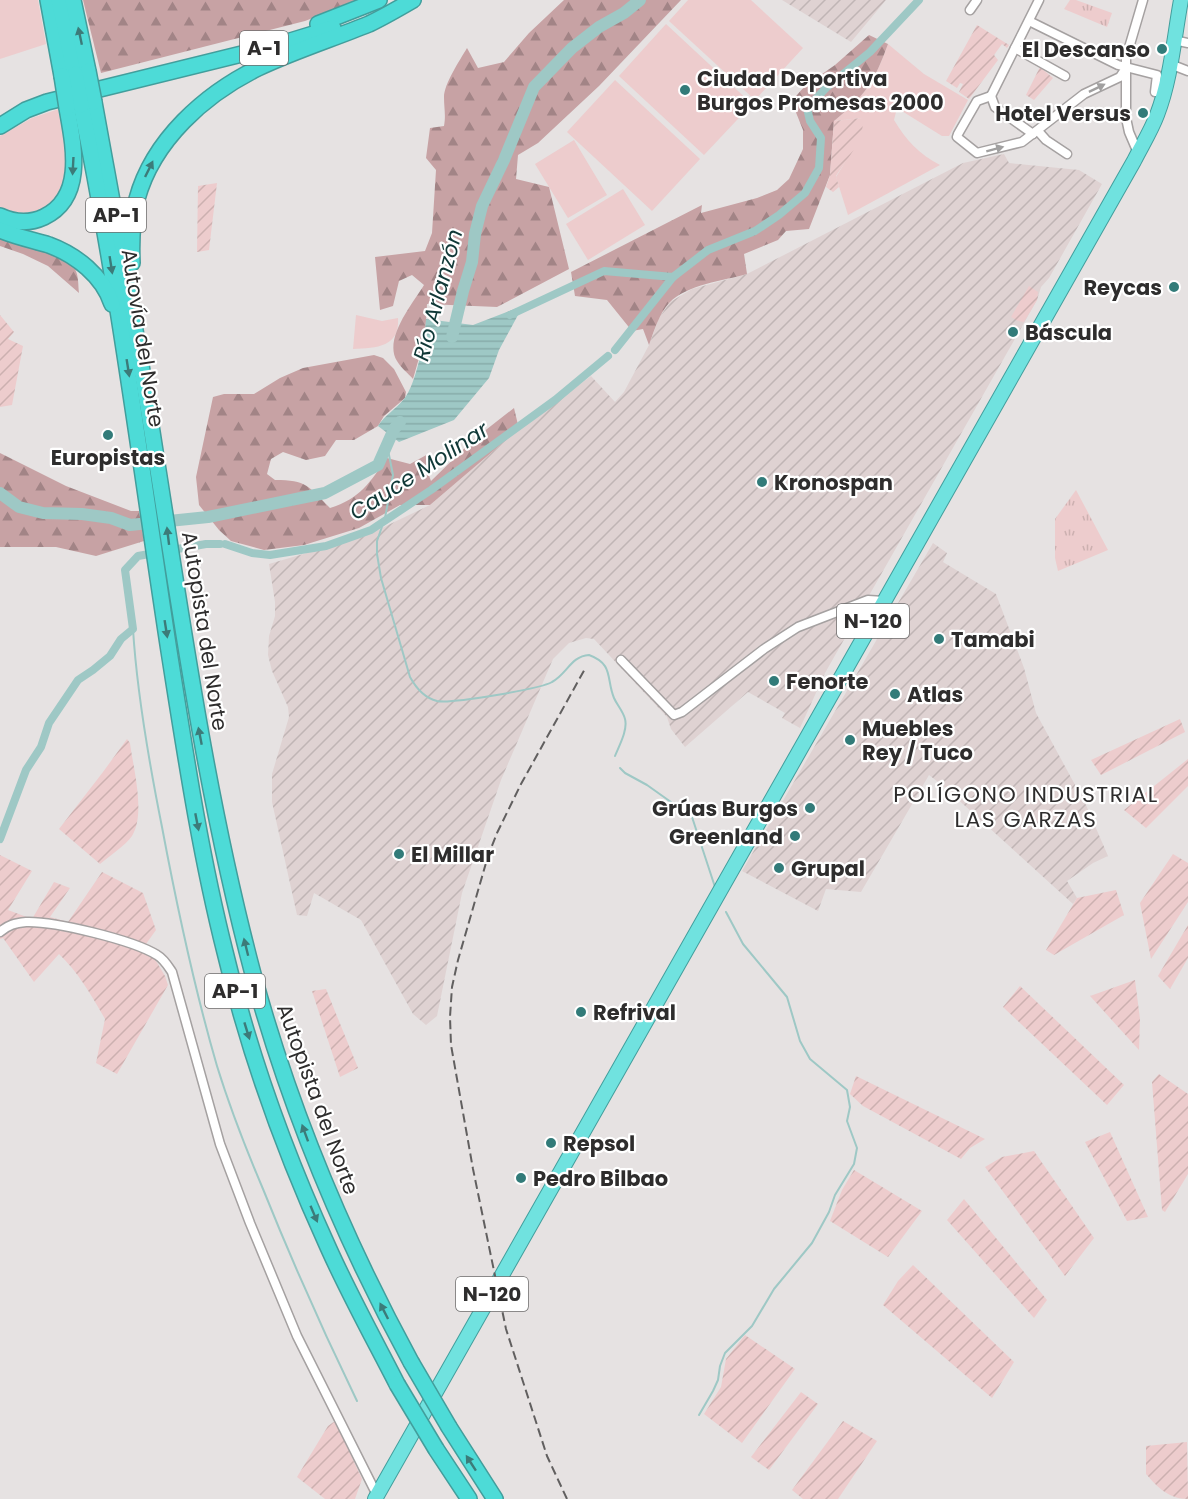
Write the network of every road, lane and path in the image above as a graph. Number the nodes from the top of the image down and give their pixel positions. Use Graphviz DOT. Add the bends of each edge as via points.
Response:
graph roads {
  1 [pos="48,0"];
  2 [pos="58,0"];
  3 [pos="73,0"];
  4 [pos="379,0"];
  5 [pos="399,0"];
  6 [pos="413,0"];
  7 [pos="977,0"];
  8 [pos="1039,0"];
  9 [pos="1143,0"];
  10 [pos="1181,0"];
  11 [pos="970,10"];
  12 [pos="1029,21"];
  13 [pos="1181,42"];
  14 [pos="1015,48"];
  15 [pos="1170,64"];
  16 [pos="1126,68"];
  17 [pos="1188,71"];
  18 [pos="75,74"];
  19 [pos="1065,76"];
  20 [pos="1155,92"];
  21 [pos="991,96"];
  22 [pos="81,105"];
  23 [pos="0,114"];
  24 [pos="0,126"];
  25 [pos="1036,133"];
  26 [pos="1138,153"];
  27 [pos="1066,154"];
  28 [pos="0,216"];
  29 [pos="0,230"];
  30 [pos="119,314"];
  31 [pos="136,329"];
  32 [pos="163,501"];
  33 [pos="148,506"];
  34 [pos="165,571"];
  35 [pos="884,601"];
  36 [pos="621,660"];
  37 [pos="0,932"];
  38 [pos="376,1497"];
  39 [pos="469,1499"];
  40 [pos="495,1499"];
  1 -- 18 [label="highway"];
  2 -- 18 [label="highway, Autovía del Norte / AP-1"];
  18 -- 3 [label="highway, Autovía del Norte / AP-1, one-way"];
  4 -- 23 [label="highway" via="296,31 28,99"];
  5 -- 24 [label="highway, A-1" via="301,38 47,102"];
  31 -- 6 [label="highway, one-way" via="132,240 137,201 147,173 173,133 217,93 256,69 372,22"];
  7 -- 11 [label="street"];
  8 -- 12 [label="street"];
  9 -- 16 [label="street"];
  10 -- 13 [label="highway, N-120"];
  12 -- 14 [label="street"];
  12 -- 16 [label="street"];
  13 -- 15 [label="highway, N-120"];
  14 -- 19 [label="street"];
  14 -- 21 [label="street"];
  15 -- 17 [label="street"];
  15 -- 26 [label="highway, N-120" via="1157,114"];
  16 -- 20 [label="street" via="1158,76"];
  25 -- 16 [label="street, one-way" via="1084,94 1120,77"];
  16 -- 26 [label="street" via="1126,118"];
  18 -- 22 [label="highway, bridge"];
  18 -- 22 [label="highway, Autovía del Norte / AP-1, bridge"];
  21 -- 25 [label="street" via="994,107"];
  21 -- 25 [label="street, one-way" via="975,104 958,134 961,141 977,153 1022,142"];
  22 -- 28 [label="highway, one-way" via="72,181 66,196 50,214 34,221"];
  22 -- 30 [label="highway, Autovía del Norte / AP-1, one-way"];
  22 -- 31 [label="highway, Autovía del Norte / AP-1"];
  25 -- 27 [label="street"];
  26 -- 35 [label="highway, N-120"];
  29 -- 30 [label="highway" via="70,255 99,281"];
  30 -- 33 [label="highway, Autovía del Norte / AP-1, one-way"];
  31 -- 32 [label="highway, Autovía del Norte / AP-1"];
  34 -- 32 [label="highway, Autopista del Norte / AP-1, one-way"];
  33 -- 34 [label="highway, Autopista del Norte / AP-1"];
  34 -- 39 [label="highway, Autopista del Norte / AP-1, one-way, bridge" via="187,769 204,859 237,996 273,1111 328,1247 397,1384"];
  40 -- 34 [label="highway, Autopista del Norte / AP-1, one-way, bridge" via="411,1362 355,1255 308,1143 265,1015 242,929"];
  35 -- 36 [label="street" via="868,600 798,627 674,715"];
  35 -- 38 [label="highway, N-120"];
  37 -- 38 [label="street" via="14,924 37,923 106,936 157,954 172,972 220,1144 250,1223 297,1336"];
}
